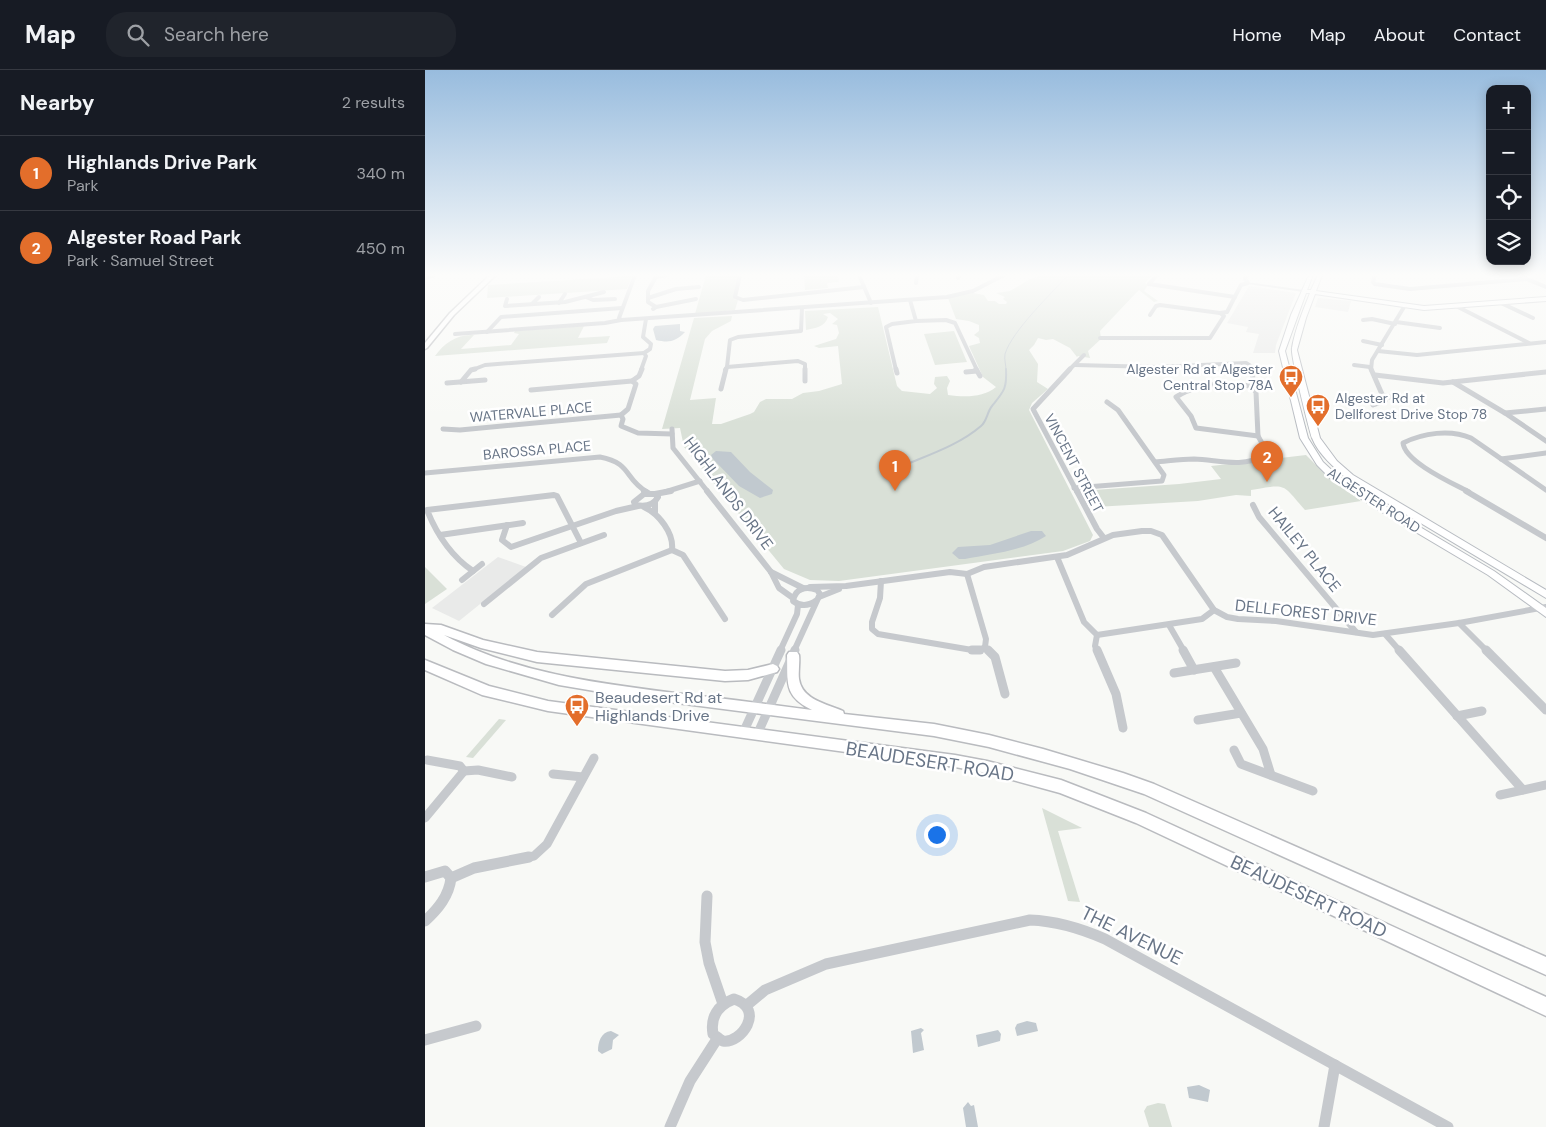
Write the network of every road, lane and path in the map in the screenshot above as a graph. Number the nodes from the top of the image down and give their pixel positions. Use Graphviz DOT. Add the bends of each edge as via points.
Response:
graph roads {
  1 [pos="444,324"];
  2 [pos="493,324"];
  3 [pos="588,324"];
  4 [pos="645,324"];
  5 [pos="801,324"];
  6 [pos="892,324"];
  7 [pos="956,324"];
  8 [pos="1219,324"];
  9 [pos="1294,324"];
  10 [pos="1300,324"];
  11 [pos="1395,324"];
  12 [pos="1408,324"];
  13 [pos="1492,324"];
  14 [pos="1440,328"];
  15 [pos="487,332"];
  16 [pos="455,334"];
  17 [pos="1100,338"];
  18 [pos="1363,341"];
  19 [pos="1546,342"];
  20 [pos="1530,344"];
  21 [pos="1382,345"];
  22 [pos="425,347"];
  23 [pos="1378,350"];
  24 [pos="644,353"];
  25 [pos="1084,355"];
  26 [pos="1075,365"];
  27 [pos="1354,365"];
  28 [pos="727,367"];
  29 [pos="1371,367"];
  30 [pos="966,372"];
  31 [pos="1546,372"];
  32 [pos="897,373"];
  33 [pos="1375,375"];
  34 [pos="485,380"];
  35 [pos="632,381"];
  36 [pos="805,381"];
  37 [pos="461,382"];
  38 [pos="1453,382"];
  39 [pos="447,383"];
  40 [pos="536,385"];
  41 [pos="1250,386"];
  42 [pos="721,389"];
  43 [pos="531,390"];
  44 [pos="525,395"];
  45 [pos="1383,396"];
  46 [pos="1407,399"];
  47 [pos="1107,402"];
  48 [pos="1373,405"];
  49 [pos="1546,408"];
  50 [pos="1505,413"];
  51 [pos="621,415"];
  52 [pos="443,430"];
  53 [pos="1258,436"];
  54 [pos="1546,441"];
  55 [pos="1546,453"];
  56 [pos="1501,459"];
  57 [pos="1155,462"];
  58 [pos="425,474"];
  59 [pos="700,481"];
  60 [pos="1075,488"];
  61 [pos="638,489"];
  62 [pos="1546,490"];
  63 [pos="648,493"];
  64 [pos="656,498"];
  65 [pos="638,503"];
  66 [pos="1253,505"];
  67 [pos="426,507"];
  68 [pos="655,512"];
  69 [pos="523,523"];
  70 [pos="507,525"];
  71 [pos="572,526"];
  72 [pos="440,535"];
  73 [pos="604,535"];
  74 [pos="1104,538"];
  75 [pos="1546,538"];
  76 [pos="581,543"];
  77 [pos="672,550"];
  78 [pos="1057,557"];
  79 [pos="482,564"];
  80 [pos="473,571"];
  81 [pos="771,572"];
  82 [pos="967,574"];
  83 [pos="462,580"];
  84 [pos="881,581"];
  85 [pos="846,586"];
  86 [pos="807,588"];
  87 [pos="1546,595"];
  88 [pos="818,599"];
  89 [pos="795,602"];
  90 [pos="484,604"];
  91 [pos="1544,609"];
  92 [pos="1214,610"];
  93 [pos="552,615"];
  94 [pos="725,619"];
  95 [pos="1459,623"];
  96 [pos="1169,624"];
  97 [pos="425,629"];
  98 [pos="1357,633"];
  99 [pos="1385,634"];
  100 [pos="1097,635"];
  101 [pos="985,647"];
  102 [pos="793,656"];
  103 [pos="1235,663"];
  104 [pos="425,665"];
  105 [pos="1214,667"];
  106 [pos="773,669"];
  107 [pos="1194,670"];
  108 [pos="1174,673"];
  109 [pos="1005,694"];
  110 [pos="761,709"];
  111 [pos="1546,710"];
  112 [pos="1482,711"];
  113 [pos="1241,713"];
  114 [pos="1457,716"];
  115 [pos="848,719"];
  116 [pos="1199,720"];
  117 [pos="1123,728"];
  118 [pos="750,734"];
  119 [pos="1234,750"];
  120 [pos="594,758"];
  121 [pos="427,760"];
  122 [pos="464,771"];
  123 [pos="553,774"];
  124 [pos="583,776"];
  125 [pos="1271,776"];
  126 [pos="512,777"];
  127 [pos="1546,785"];
  128 [pos="1523,790"];
  129 [pos="1313,791"];
  130 [pos="1500,795"];
  131 [pos="425,818"];
  132 [pos="425,877"];
  133 [pos="451,878"];
  134 [pos="707,896"];
  135 [pos="425,921"];
  136 [pos="1546,966"];
  137 [pos="723,1004"];
  138 [pos="747,1005"];
  139 [pos="1546,1007"];
  140 [pos="476,1026"];
  141 [pos="717,1039"];
  142 [pos="425,1040"];
  143 [pos="1335,1065"];
  144 [pos="670,1127"];
  145 [pos="1325,1127"];
  146 [pos="1448,1127"];
  1 -- 22 [label="highway"];
  2 -- 15 [label="street"];
  3 -- 15 [label="street"];
  4 -- 24 [label="street" via="643,337 651,344"];
  5 -- 28 [label="street" via="801,331 730,340"];
  6 -- 32 [label="street" via="886,328"];
  7 -- 30 [label="street" via="978,374"];
  8 -- 17 [label="street" via="1210,338"];
  9 -- 91 [label="main road, ALGESTER ROAD" via="1283,350 1304,438 1320,464 1375,504 1491,573"];
  10 -- 87 [label="main road, ALGESTER ROAD" via="1294,350 1316,438 1323,450 1350,477"];
  11 -- 21 [label="street"];
  12 -- 14 [label="street"];
  13 -- 20 [label="street"];
  15 -- 16 [label="street"];
  18 -- 21 [label="street"];
  19 -- 20 [label="street"];
  20 -- 23 [label="street" via="1417,355"];
  21 -- 23 [label="street"];
  23 -- 29 [label="street" via="1371,360"];
  24 -- 35 [label="street" via="646,356 639,376"];
  24 -- 37 [label="street" via="485,365 471,370"];
  25 -- 26 [label="street, VINCENT STREET"];
  26 -- 41 [label="street" via="1157,367 1246,363 1253,370"];
  26 -- 60 [label="street, VINCENT STREET" via="1033,409"];
  27 -- 29 [label="street"];
  28 -- 36 [label="street" via="798,361 805,364"];
  28 -- 42 [label="street"];
  29 -- 33 [label="street"];
  31 -- 38 [label="street"];
  33 -- 38 [label="street"];
  33 -- 45 [label="street"];
  34 -- 37 [label="street"];
  35 -- 43 [label="street"];
  35 -- 51 [label="street" via="636,384 628,409"];
  37 -- 39 [label="street"];
  38 -- 50 [label="street"];
  40 -- 43 [label="street"];
  41 -- 53 [label="street" via="1256,392"];
  41 -- 53 [label="street" via="1199,387 1176,397 1197,428"];
  43 -- 44 [label="street"];
  45 -- 46 [label="street"];
  45 -- 48 [label="street" via="1385,401"];
  47 -- 57 [label="street" via="1118,410"];
  49 -- 50 [label="street"];
  50 -- 54 [label="street"];
  51 -- 52 [label="street, WATERVALE PLACE"];
  51 -- 59 [label="street, HIGHLANDS DRIVE" via="623,428 657,436 672,432 673,448"];
  53 -- 57 [label="street" via="1263,445 1263,456 1259,459 1230,463 1187,458"];
  55 -- 56 [label="street"];
  56 -- 62 [label="street"];
  56 -- 75 [label="street" via="1471,438 1454,433 1409,439 1403,443 1407,454 1416,461"];
  57 -- 60 [label="street" via="1164,475 1161,481"];
  58 -- 61 [label="street, BAROSSA PLACE" via="599,457 614,460 622,466"];
  59 -- 64 [label="street"];
  59 -- 81 [label="street, HIGHLANDS DRIVE"];
  60 -- 74 [label="street, VINCENT STREET"];
  61 -- 63 [label="street"];
  61 -- 65 [label="street"];
  63 -- 64 [label="street"];
  63 -- 65 [label="street"];
  64 -- 65 [label="street"];
  64 -- 68 [label="street"];
  65 -- 68 [label="street"];
  65 -- 71 [label="street"];
  66 -- 98 [label="street, HAILEY PLACE" via="1259,517"];
  67 -- 71 [label="street" via="554,495"];
  67 -- 72 [label="street"];
  68 -- 77 [label="street" via="673,540"];
  69 -- 70 [label="street"];
  70 -- 71 [label="street" via="503,540 511,548"];
  70 -- 72 [label="street"];
  71 -- 76 [label="street"];
  72 -- 80 [label="street" via="462,564"];
  73 -- 76 [label="street"];
  74 -- 78 [label="street, DELLFOREST DRIVE" via="1096,544"];
  74 -- 92 [label="street, DELLFOREST DRIVE" via="1142,531 1162,535"];
  76 -- 90 [label="street" via="541,558"];
  77 -- 93 [label="street" via="586,584"];
  77 -- 94 [label="street" via="683,555"];
  78 -- 82 [label="street, DELLFOREST DRIVE" via="984,567"];
  78 -- 100 [label="street" via="1084,622"];
  79 -- 80 [label="street"];
  80 -- 83 [label="street"];
  81 -- 86 [label="street, HIGHLANDS DRIVE"];
  81 -- 89 [label="street, HIGHLANDS DRIVE" via="779,588"];
  82 -- 84 [label="street" via="950,572"];
  82 -- 101 [label="street" via="986,639"];
  84 -- 85 [label="street"];
  84 -- 101 [label="street" via="880,598 871,622 872,629 878,634 969,651"];
  85 -- 86 [label="street"];
  85 -- 88 [label="street"];
  86 -- 88 [label="street" via="819,592"];
  86 -- 89 [label="street" via="796,592"];
  88 -- 89 [label="street" via="811,604"];
  88 -- 102 [label="street"];
  89 -- 106 [label="street" via="797,614"];
  91 -- 95 [label="street, DELLFOREST DRIVE"];
  92 -- 96 [label="street" via="1202,619"];
  92 -- 98 [label="street, DELLFOREST DRIVE" via="1238,619"];
  95 -- 99 [label="street, DELLFOREST DRIVE"];
  95 -- 111 [label="street"];
  96 -- 100 [label="street"];
  96 -- 107 [label="street"];
  97 -- 106 [label="highway" via="441,629 481,644 537,657 725,676 748,676"];
  97 -- 110 [label="highway, BEAUDESERT ROAD" via="443,641 489,661 547,679"];
  98 -- 99 [label="street, DELLFOREST DRIVE"];
  99 -- 114 [label="street"];
  100 -- 117 [label="street" via="1095,646 1116,694"];
  101 -- 109 [label="street" via="995,656"];
  102 -- 110 [label="street"];
  102 -- 115 [label="highway" via="793,684 798,696"];
  103 -- 105 [label="street"];
  104 -- 118 [label="highway, BEAUDESERT ROAD" via="487,690 548,706"];
  105 -- 107 [label="street"];
  105 -- 113 [label="street"];
  106 -- 110 [label="street"];
  107 -- 108 [label="street"];
  110 -- 115 [label="highway, BEAUDESERT ROAD"];
  110 -- 118 [label="street"];
  110 -- 118 [label="street"];
  112 -- 114 [label="street"];
  113 -- 116 [label="street"];
  113 -- 125 [label="street" via="1263,749"];
  114 -- 128 [label="street"];
  115 -- 136 [label="highway, BEAUDESERT ROAD" via="977,738 1098,770 1167,797"];
  118 -- 139 [label="highway, BEAUDESERT ROAD" via="955,761 1069,790 1141,818"];
  119 -- 125 [label="street" via="1241,764"];
  120 -- 124 [label="street"];
  121 -- 122 [label="street" via="460,766"];
  122 -- 126 [label="street" via="478,770"];
  122 -- 131 [label="street"];
  123 -- 124 [label="street"];
  124 -- 133 [label="street" via="547,844 534,856 475,868"];
  125 -- 129 [label="street"];
  127 -- 128 [label="street"];
  128 -- 130 [label="street"];
  132 -- 133 [label="street" via="445,872"];
  133 -- 135 [label="street" via="446,898"];
  134 -- 137 [label="street" via="705,942"];
  137 -- 138 [label="street" via="740,1000"];
  137 -- 141 [label="street" via="712,1022"];
  138 -- 141 [label="street" via="750,1010 748,1024 740,1036 728,1042"];
  138 -- 143 [label="street, THE AVENUE" via="765,990 825,964 1030,920 1055,921 1105,939"];
  140 -- 142 [label="street"];
  141 -- 144 [label="street" via="680,1099"];
  143 -- 145 [label="street"];
  143 -- 146 [label="street, THE AVENUE"];
}
